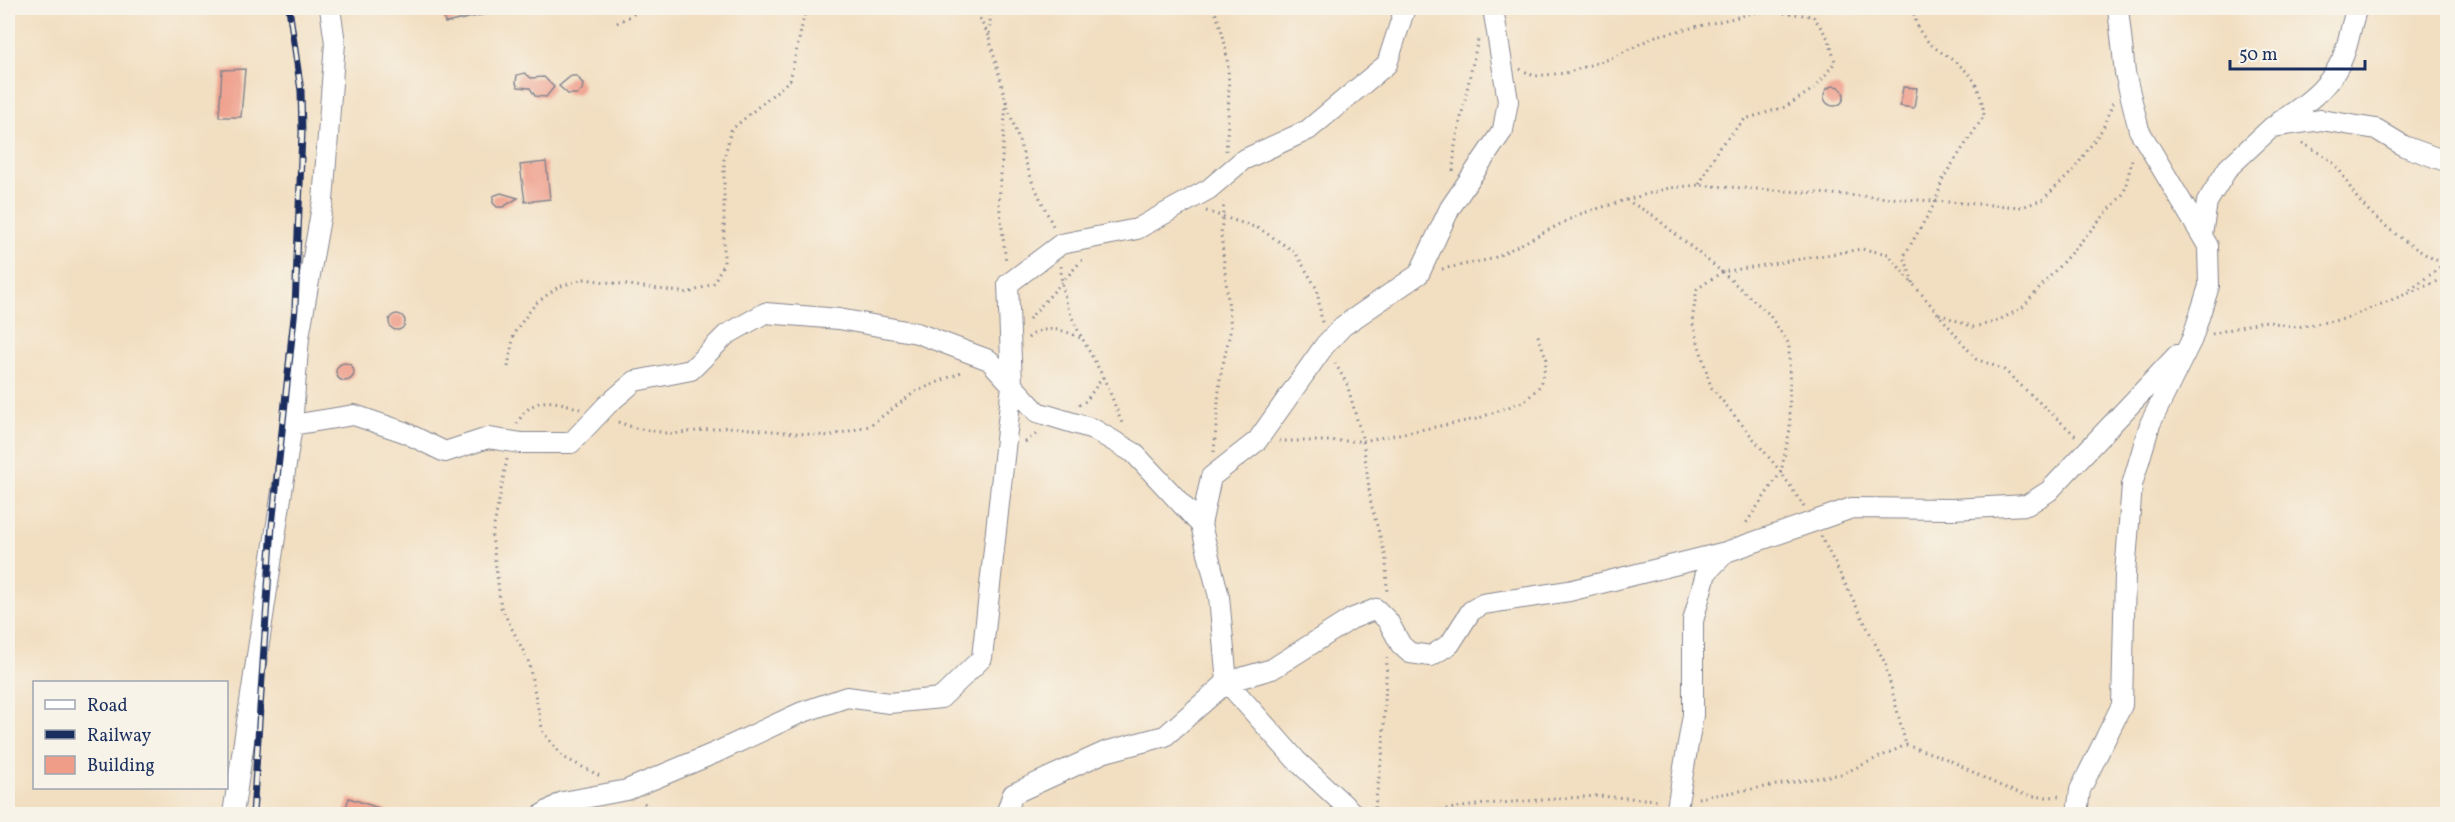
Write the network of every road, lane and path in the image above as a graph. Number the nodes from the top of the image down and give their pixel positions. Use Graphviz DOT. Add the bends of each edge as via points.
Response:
graph roads {
  1 [pos="330,8"];
  2 [pos="645,8"];
  3 [pos="806,8"];
  4 [pos="974,8"];
  5 [pos="991,8"];
  6 [pos="1213,8"];
  7 [pos="1405,8"];
  8 [pos="1493,8"];
  9 [pos="1913,8"];
  10 [pos="2118,8"];
  11 [pos="2356,8"];
  12 [pos="617,23"];
  13 [pos="990,37"];
  14 [pos="1478,38"];
  15 [pos="1502,60"];
  16 [pos="2125,73"];
  17 [pos="1006,101"];
  18 [pos="2272,127"];
  19 [pos="2139,130"];
  20 [pos="2298,140"];
  21 [pos="2448,162"];
  22 [pos="1225,175"];
  23 [pos="1453,177"];
  24 [pos="1699,184"];
  25 [pos="1626,200"];
  26 [pos="1935,203"];
  27 [pos="1180,205"];
  28 [pos="1223,215"];
  29 [pos="1104,235"];
  30 [pos="2202,235"];
  31 [pos="1061,244"];
  32 [pos="2448,261"];
  33 [pos="2445,265"];
  34 [pos="1722,272"];
  35 [pos="1419,274"];
  36 [pos="2448,277"];
  37 [pos="1061,284"];
  38 [pos="1913,284"];
  39 [pos="1008,285"];
  40 [pos="2403,294"];
  41 [pos="1938,314"];
  42 [pos="1537,333"];
  43 [pos="1082,338"];
  44 [pos="2192,339"];
  45 [pos="1010,340"];
  46 [pos="1325,345"];
  47 [pos="988,360"];
  48 [pos="1011,362"];
  49 [pos="508,367"];
  50 [pos="1012,385"];
  51 [pos="598,414"];
  52 [pos="292,425"];
  53 [pos="1257,441"];
  54 [pos="1363,441"];
  55 [pos="510,442"];
  56 [pos="2090,448"];
  57 [pos="1134,453"];
  58 [pos="1781,472"];
  59 [pos="1211,477"];
  60 [pos="1813,522"];
  61 [pos="1201,525"];
  62 [pos="1726,552"];
  63 [pos="1388,621"];
  64 [pos="1387,656"];
  65 [pos="1227,682"];
  66 [pos="1906,745"];
  67 [pos="627,790"];
  68 [pos="2080,790"];
  69 [pos="2448,806"];
  70 [pos="1677,808"];
  71 [pos="233,814"];
  72 [pos="543,814"];
  73 [pos="659,814"];
  74 [pos="1006,814"];
  75 [pos="1354,814"];
  76 [pos="1374,814"];
  77 [pos="1410,814"];
  78 [pos="2077,814"];
  79 [pos="2402,814"];
  1 -- 52 [label="street" via="335,43 323,201 300,337"];
  2 -- 12 [label="path"];
  3 -- 49 [label="path" via="790,80 730,130 723,160 724,263 713,284 688,293 584,279 558,287 535,303 514,333"];
  4 -- 13 [label="path"];
  5 -- 13 [label="path"];
  6 -- 22 [label="path" via="1230,81"];
  7 -- 22 [label="street" via="1387,64 1308,130 1243,160"];
  8 -- 15 [label="street"];
  9 -- 26 [label="path" via="1915,24 1925,40 1969,74 1984,109 1984,116 1943,178"];
  10 -- 16 [label="street"];
  11 -- 18 [label="street" via="2346,49 2334,76 2318,94"];
  13 -- 17 [label="path"];
  14 -- 23 [label="path" via="1455,146"];
  15 -- 24 [label="path" via="1534,76 1566,73 1609,59 1656,36 1742,16 1764,11 1813,16 1829,40 1835,62 1815,88 1785,108 1745,119 1719,147"];
  15 -- 35 [label="street" via="1508,101 1503,130 1450,208"];
  16 -- 19 [label="street"];
  16 -- 26 [label="path" via="2103,128 2073,171 2042,200 2022,207"];
  17 -- 31 [label="path" via="1032,181"];
  17 -- 39 [label="path" via="999,203"];
  18 -- 21 [label="street" via="2322,120 2376,129 2404,146"];
  18 -- 30 [label="street" via="2228,168 2206,202"];
  19 -- 30 [label="street"];
  19 -- 41 [label="path" via="2124,193 2022,308 1995,322 1973,327"];
  20 -- 33 [label="path" via="2330,161 2362,204 2379,219"];
  22 -- 27 [label="street"];
  22 -- 28 [label="path"];
  24 -- 25 [label="path"];
  24 -- 26 [label="path"];
  25 -- 34 [label="path" via="1651,214"];
  25 -- 35 [label="path" via="1580,214 1492,259"];
  26 -- 38 [label="path" via="1904,256"];
  27 -- 28 [label="path"];
  27 -- 29 [label="street" via="1137,229"];
  28 -- 46 [label="path" via="1260,229 1295,252 1317,289"];
  28 -- 59 [label="path" via="1221,234 1231,328 1220,378"];
  29 -- 31 [label="street"];
  29 -- 37 [label="path"];
  30 -- 44 [label="street" via="2208,246 2209,286"];
  31 -- 37 [label="path"];
  31 -- 39 [label="street"];
  32 -- 33 [label="path"];
  33 -- 40 [label="path"];
  34 -- 38 [label="path" via="1862,249 1888,254"];
  34 -- 58 [label="path" via="1768,313 1789,344 1790,429"];
  34 -- 58 [label="path" via="1698,289 1692,321 1711,387"];
  35 -- 46 [label="street" via="1343,326"];
  36 -- 40 [label="path"];
  37 -- 43 [label="path" via="1068,312"];
  37 -- 45 [label="path"];
  38 -- 41 [label="path"];
  39 -- 45 [label="street"];
  40 -- 44 [label="path" via="2344,319 2297,327 2264,321"];
  41 -- 56 [label="path" via="1976,359 2003,369"];
  42 -- 54 [label="path" via="1547,360 1540,386 1525,401 1476,419"];
  43 -- 48 [label="path" via="1046,329 1019,346"];
  43 -- 57 [label="path" via="1103,377"];
  44 -- 56 [label="street"];
  44 -- 68 [label="street" via="2150,424 2132,484 2122,705"];
  45 -- 48 [label="street"];
  46 -- 53 [label="street"];
  46 -- 54 [label="path" via="1347,384"];
  47 -- 50 [label="street"];
  47 -- 51 [label="path" via="915,392 869,426 829,436 728,427 674,434 635,428"];
  47 -- 51 [label="street" via="917,333 839,319 765,313 726,335 692,370 635,381"];
  48 -- 50 [label="street"];
  50 -- 57 [label="street" via="1037,412 1093,429"];
  50 -- 67 [label="street" via="982,658 941,698 889,703 847,697 800,713"];
  51 -- 55 [label="street" via="571,443"];
  51 -- 55 [label="path" via="555,400 537,403 519,420"];
  52 -- 55 [label="street" via="354,415 404,432 445,452 488,438"];
  52 -- 71 [label="street"];
  53 -- 54 [label="path"];
  53 -- 59 [label="street"];
  54 -- 63 [label="path" via="1371,504 1386,558"];
  55 -- 67 [label="path" via="492,536 501,607 528,660 543,732 563,757"];
  56 -- 60 [label="street" via="2049,491 2027,505 1852,508"];
  57 -- 61 [label="street"];
  58 -- 60 [label="path"];
  58 -- 62 [label="path"];
  59 -- 61 [label="street"];
  60 -- 62 [label="street"];
  60 -- 66 [label="path" via="1885,663"];
  61 -- 65 [label="street" via="1219,597"];
  62 -- 63 [label="street" via="1569,591 1483,604 1471,611 1450,644 1431,656 1410,653"];
  62 -- 70 [label="street" via="1706,573 1693,621 1694,715"];
  63 -- 65 [label="street" via="1376,609 1351,619 1272,669"];
  64 -- 76 [label="path" via="1383,748"];
  65 -- 74 [label="street" via="1165,736 1105,752 1013,794"];
  65 -- 75 [label="street" via="1296,760"];
  66 -- 68 [label="path" via="2021,794 2054,797"];
  66 -- 70 [label="path" via="1842,774"];
  67 -- 72 [label="street" via="563,802"];
  67 -- 73 [label="path"];
  68 -- 78 [label="street"];
  69 -- 79 [label="path"];
  70 -- 77 [label="path" via="1597,796"];
}
